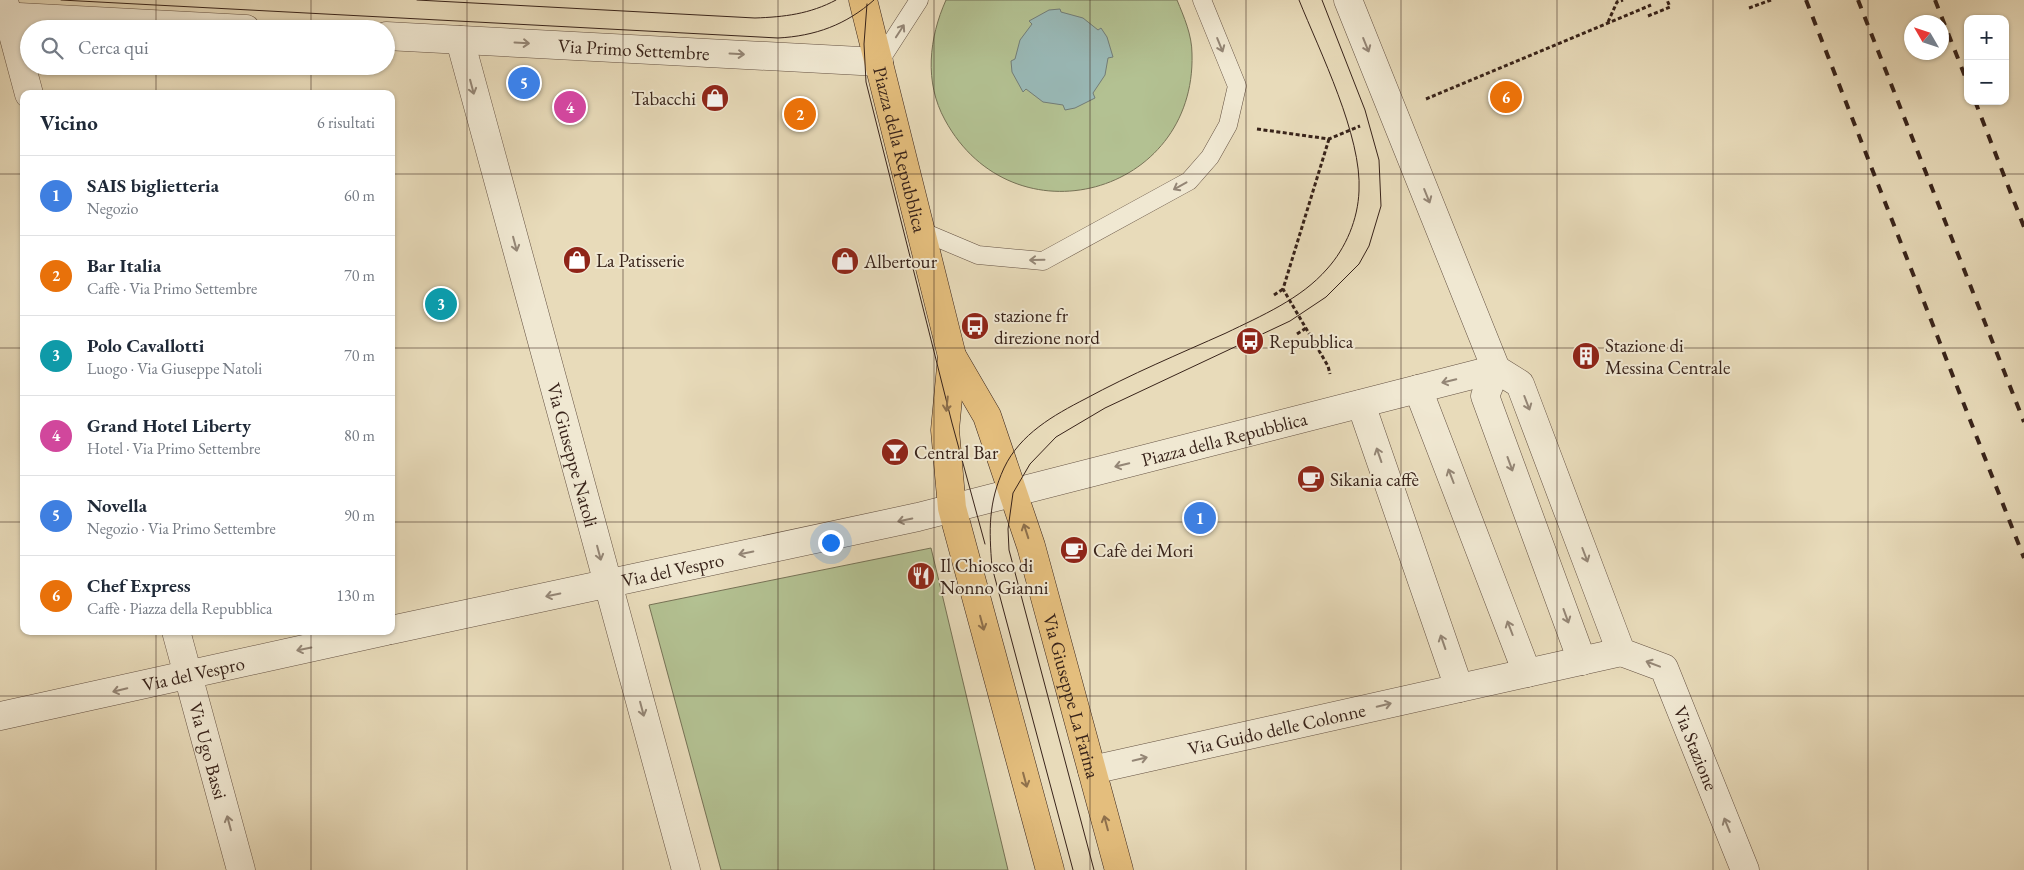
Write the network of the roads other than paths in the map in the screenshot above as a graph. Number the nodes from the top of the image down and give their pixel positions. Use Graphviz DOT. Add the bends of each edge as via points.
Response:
graph roads {
  1 [pos="863,0"];
  2 [pos="919,0"];
  3 [pos="1202,0"];
  4 [pos="1348,0"];
  5 [pos="3,14"];
  6 [pos="100,20"];
  7 [pos="395,36"];
  8 [pos="460,40"];
  9 [pos="879,62"];
  10 [pos="20,66"];
  11 [pos="23,75"];
  12 [pos="28,90"];
  13 [pos="921,231"];
  14 [pos="952,356"];
  15 [pos="1496,369"];
  16 [pos="1418,389"];
  17 [pos="1349,407"];
  18 [pos="1014,493"];
  19 [pos="952,508"];
  20 [pos="608,583"];
  21 [pos="395,629"];
  22 [pos="177,635"];
  23 [pos="368,635"];
  24 [pos="1621,652"];
  25 [pos="1582,661"];
  26 [pos="1527,673"];
  27 [pos="188,674"];
  28 [pos="1459,688"];
  29 [pos="0,716"];
  30 [pos="1092,770"];
  31 [pos="242,870"];
  32 [pos="686,870"];
  33 [pos="1050,870"];
  34 [pos="1119,870"];
  35 [pos="1745,870"];
  1 -- 9 [label="main road, Piazza della Repubblica"];
  9 -- 2 [label="lane, one-way"];
  3 -- 13 [label="lane, one-way" via="1237,86 1228,125 1210,157 1189,181 1042,261 978,255"];
  4 -- 15 [label="street, one-way"];
  5 -- 6 [label="street"];
  5 -- 10 [label="street"];
  7 -- 8 [label="street, Via Primo Settembre"];
  8 -- 9 [label="street, Via Primo Settembre, one-way"];
  8 -- 20 [label="street, Via Giuseppe Natoli, one-way"];
  9 -- 13 [label="main road, Piazza della Repubblica"];
  11 -- 12 [label="street"];
  13 -- 14 [label="main road, Piazza della Repubblica"];
  14 -- 18 [label="main road, Via Giuseppe La Farina" via="987,416"];
  14 -- 19 [label="main road, one-way" via="945,430"];
  15 -- 16 [label="street, Piazza della Repubblica, one-way"];
  15 -- 24 [label="street, one-way" via="1520,384"];
  15 -- 25 [label="street, one-way" via="1485,396"];
  16 -- 17 [label="street, Piazza della Repubblica"];
  26 -- 16 [label="street, one-way"];
  17 -- 18 [label="street, Piazza della Repubblica, one-way"];
  28 -- 17 [label="street, one-way"];
  18 -- 19 [label="street, Piazza della Repubblica"];
  30 -- 18 [label="main road, Via Giuseppe La Farina, one-way"];
  19 -- 20 [label="street, Via del Vespro, one-way"];
  19 -- 33 [label="main road, one-way"];
  20 -- 21 [label="street, Via del Vespro, one-way"];
  20 -- 32 [label="street, Via Giuseppe Natoli, one-way"];
  22 -- 27 [label="street, Via Ugo Bassi"];
  23 -- 27 [label="street, Via del Vespro, one-way"];
  24 -- 25 [label="street, Via Guido delle Colonne"];
  35 -- 24 [label="street, Via Stazione, one-way" via="1664,668"];
  25 -- 26 [label="street, Via Guido delle Colonne"];
  26 -- 28 [label="street, Via Guido delle Colonne"];
  27 -- 29 [label="street, Via del Vespro, one-way"];
  31 -- 27 [label="street, Via Ugo Bassi, one-way"];
  30 -- 28 [label="street, Via Guido delle Colonne, one-way"];
  34 -- 30 [label="main road, Via Giuseppe La Farina, one-way"];
}
